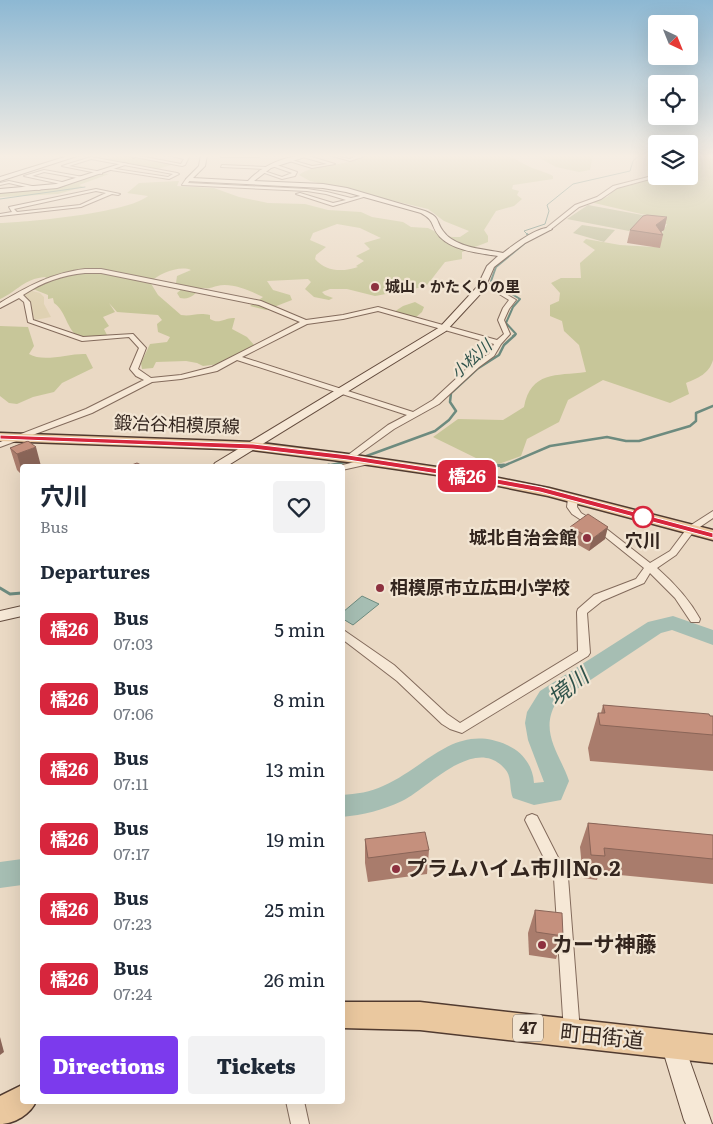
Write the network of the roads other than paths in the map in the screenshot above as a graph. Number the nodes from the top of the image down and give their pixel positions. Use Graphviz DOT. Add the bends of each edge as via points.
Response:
graph roads {
  1 [pos="14,207"];
  2 [pos="55,207"];
  3 [pos="404,207"];
  4 [pos="575,207"];
  5 [pos="16,214"];
  6 [pos="0,215"];
  7 [pos="548,229"];
  8 [pos="504,255"];
  9 [pos="484,283"];
  10 [pos="16,296"];
  11 [pos="0,306"];
  12 [pos="305,322"];
  13 [pos="442,328"];
  14 [pos="498,343"];
  15 [pos="238,358"];
  16 [pos="150,380"];
  17 [pos="342,391"];
  18 [pos="415,415"];
  19 [pos="0,437"];
  20 [pos="18,438"];
  21 [pos="0,444"];
  22 [pos="253,446"];
  23 [pos="354,461"];
  24 [pos="222,464"];
  25 [pos="573,498"];
  26 [pos="713,514"];
  27 [pos="691,529"];
  28 [pos="713,535"];
  29 [pos="649,568"];
  30 [pos="20,611"];
  31 [pos="0,616"];
  32 [pos="695,619"];
  33 [pos="345,635"];
  34 [pos="532,820"];
  35 [pos="345,1015"];
  36 [pos="572,1033"];
  37 [pos="673,1044"];
  38 [pos="713,1049"];
  39 [pos="20,1101"];
  40 [pos="296,1104"];
  41 [pos="0,1112"];
  42 [pos="300,1124"];
  43 [pos="699,1124"];
  1 -- 5 [label="street" via="11,208"];
  2 -- 5 [label="street"];
  3 -- 8 [label="street" via="430,215 438,223 441,234 461,246"];
  4 -- 7 [label="street"];
  5 -- 6 [label="street"];
  7 -- 8 [label="street"];
  8 -- 9 [label="street" via="491,266"];
  9 -- 13 [label="street"];
  9 -- 14 [label="street" via="512,300 501,320 506,337"];
  10 -- 11 [label="street"];
  10 -- 12 [label="street" via="50,277 78,271 101,272 261,303"];
  10 -- 16 [label="street" via="21,296 26,302 30,321 82,339 132,334 143,348 134,369"];
  12 -- 13 [label="street" via="378,309"];
  12 -- 15 [label="street"];
  13 -- 14 [label="street"];
  13 -- 17 [label="street"];
  14 -- 18 [label="street" via="492,355 470,370 436,402"];
  15 -- 16 [label="street" via="199,373"];
  15 -- 17 [label="street"];
  16 -- 20 [label="street" via="89,411"];
  17 -- 18 [label="street"];
  17 -- 22 [label="street"];
  18 -- 23 [label="street" via="391,428"];
  19 -- 20 [label="main road, 鍛冶谷相模原線"];
  20 -- 21 [label="street"];
  20 -- 22 [label="main road, 鍛冶谷相模原線"];
  22 -- 23 [label="main road, 鍛冶谷相模原線"];
  22 -- 24 [label="street"];
  23 -- 25 [label="main road, 鍛冶谷相模原線" via="464,475"];
  25 -- 27 [label="main road, 鍛冶谷相模原線"];
  25 -- 29 [label="street" via="575,513"];
  26 -- 27 [label="street"];
  27 -- 28 [label="main road, 鍛冶谷相模原線"];
  27 -- 29 [label="street" via="673,553"];
  29 -- 32 [label="street" via="689,607"];
  29 -- 33 [label="street" via="640,581 598,598 582,612 584,653 462,728 436,712 411,684"];
  30 -- 31 [label="street"];
  34 -- 36 [label="street" via="561,877"];
  35 -- 36 [label="main road, 町田街道 / 47" via="420,1016"];
  36 -- 37 [label="main road, 町田街道 / 47"];
  37 -- 38 [label="main road, 町田街道 / 47"];
  37 -- 43 [label="street"];
  39 -- 41 [label="main road"];
  40 -- 42 [label="street"];
}
